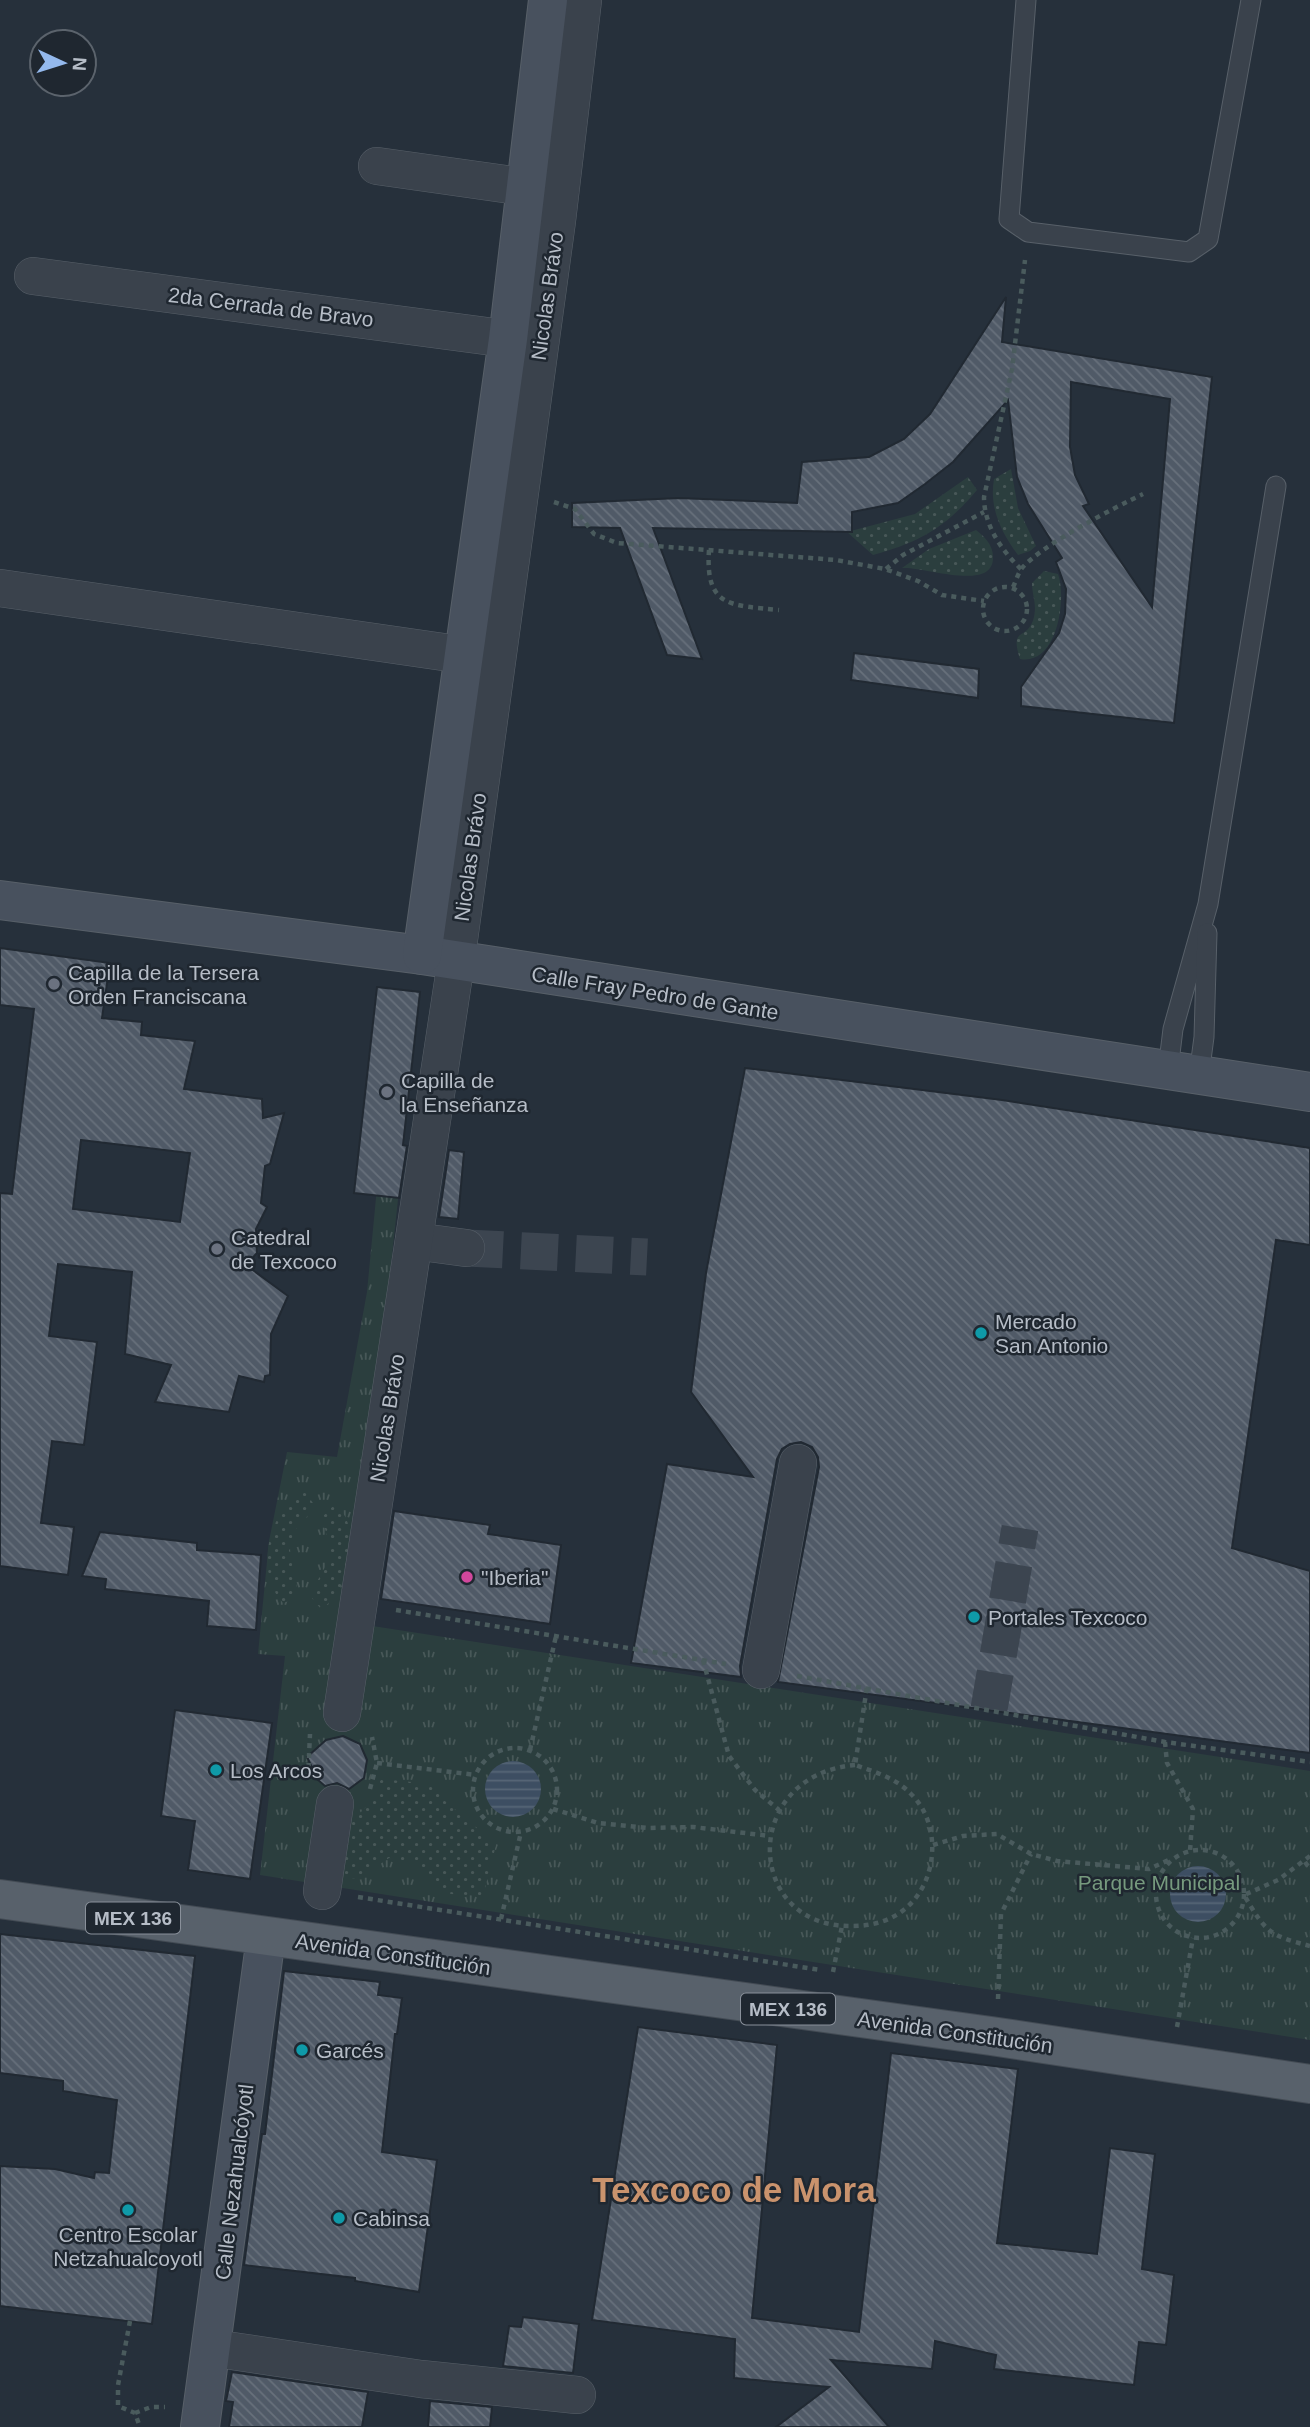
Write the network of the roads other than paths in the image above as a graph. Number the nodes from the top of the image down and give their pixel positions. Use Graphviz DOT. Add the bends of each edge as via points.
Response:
graph roads {
  1 [pos="548,0"];
  2 [pos="583,0"];
  3 [pos="1026,0"];
  4 [pos="1251,0"];
  5 [pos="377,166"];
  6 [pos="526,187"];
  7 [pos="33,276"];
  8 [pos="508,339"];
  9 [pos="1276,486"];
  10 [pos="0,588"];
  11 [pos="464,655"];
  12 [pos="0,900"];
  13 [pos="1208,904"];
  14 [pos="439,959"];
  15 [pos="1183,1072"];
  16 [pos="1310,1092"];
  17 [pos="414,1241"];
  18 [pos="466,1248"];
  19 [pos="798,1463"];
  20 [pos="761,1670"];
  21 [pos="326,1718"];
  22 [pos="335,1804"];
  23 [pos="322,1891"];
  24 [pos="0,1899"];
  25 [pos="266,1937"];
  26 [pos="1310,2084"];
  27 [pos="212,2348"];
  28 [pos="577,2395"];
  29 [pos="200,2427"];
  1 -- 6 [label="street, Nicolas Brávo"];
  2 -- 14 [label="street, Nicolas Brávo" via="519,500"];
  3 -- 4 [label="lane" via="1009,219 1028,232 1189,252 1209,240"];
  5 -- 6 [label="street"];
  6 -- 8 [label="street, Nicolas Brávo"];
  7 -- 8 [label="street, 2da Cerrada de Bravo"];
  8 -- 11 [label="street, Nicolas Brávo"];
  9 -- 13 [label="lane"];
  10 -- 11 [label="street"];
  11 -- 14 [label="street, Nicolas Brávo"];
  12 -- 14 [label="street, Calle Fray Pedro de Gante"];
  13 -- 15 [label="lane" via="1204,1037"];
  13 -- 15 [label="lane" via="1173,1029"];
  14 -- 15 [label="street, Calle Fray Pedro de Gante"];
  14 -- 17 [label="street, Nicolas Brávo"];
  15 -- 16 [label="street, Calle Fray Pedro de Gante"];
  17 -- 18 [label="street"];
  17 -- 21 [label="street, Nicolas Brávo" via="359,1606"];
  19 -- 20 [label="street"];
  22 -- 23 [label="street"];
  24 -- 25 [label="main road, MEX 136"];
  25 -- 26 [label="main road, Avenida Constitución / MEX 136"];
  25 -- 27 [label="street, Calle Nezahualcóyotl"];
  27 -- 28 [label="street" via="421,2379"];
  27 -- 29 [label="street, Calle Nezahualcóyotl"];
}
